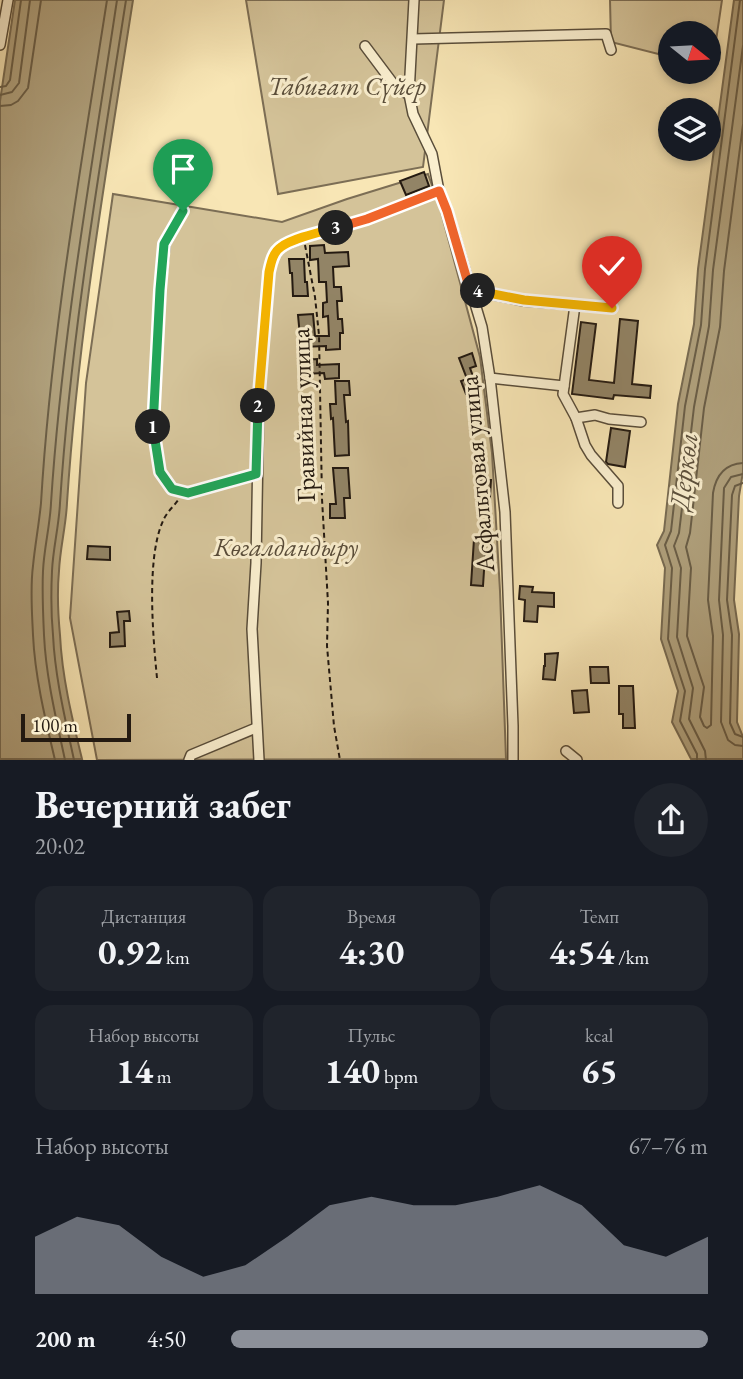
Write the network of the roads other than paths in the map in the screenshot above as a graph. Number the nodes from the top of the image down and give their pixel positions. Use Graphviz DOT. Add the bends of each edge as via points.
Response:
graph roads {
  1 [pos="8,0"];
  2 [pos="414,0"];
  3 [pos="413,39"];
  4 [pos="0,45"];
  5 [pos="365,46"];
  6 [pos="611,50"];
  7 [pos="409,94"];
  8 [pos="439,191"];
  9 [pos="183,211"];
  10 [pos="470,290"];
  11 [pos="575,305"];
  12 [pos="612,308"];
  13 [pos="490,378"];
  14 [pos="564,386"];
  15 [pos="576,418"];
  16 [pos="641,422"];
  17 [pos="188,493"];
  18 [pos="618,503"];
  19 [pos="256,728"];
  20 [pos="566,751"];
  21 [pos="190,760"];
  22 [pos="259,760"];
  23 [pos="513,760"];
  24 [pos="577,760"];
  1 -- 4 [label="street"];
  2 -- 3 [label="street"];
  3 -- 6 [label="street" via="606,34"];
  3 -- 7 [label="street"];
  5 -- 7 [label="street" via="398,90"];
  7 -- 8 [label="street, Асфальтовая улица" via="432,154"];
  8 -- 10 [label="street, Асфальтовая улица"];
  8 -- 19 [label="street" via="304,237 280,247 273,258 258,392 252,629"];
  9 -- 17 [label="street" via="164,244 153,425 160,472 172,489"];
  10 -- 11 [label="street"];
  10 -- 13 [label="street, Асфальтовая улица" via="482,327"];
  11 -- 12 [label="street"];
  11 -- 14 [label="street"];
  13 -- 14 [label="street"];
  13 -- 23 [label="street, Асфальтовая улица" via="505,512"];
  14 -- 15 [label="street" via="563,394"];
  15 -- 16 [label="street" via="595,415"];
  15 -- 18 [label="street" via="591,455 618,486"];
  19 -- 21 [label="street" via="191,755"];
  19 -- 22 [label="street"];
  20 -- 24 [label="street"];
}
